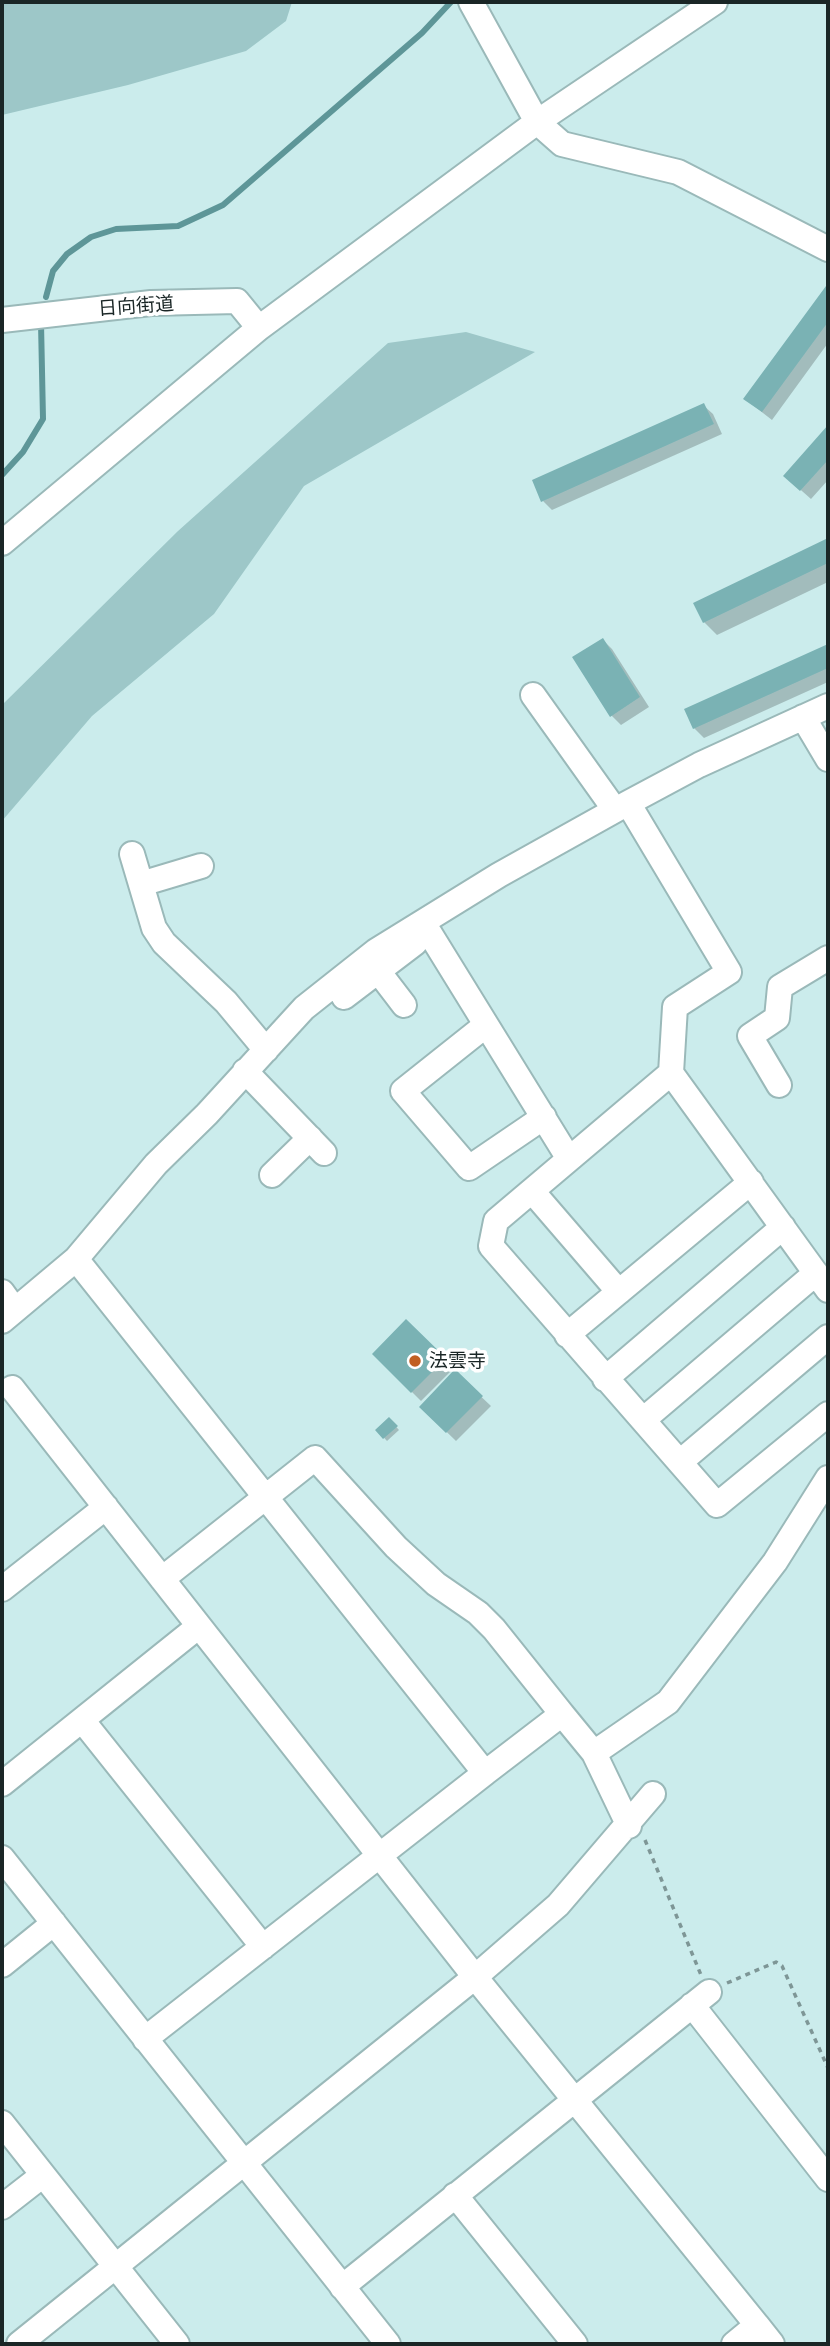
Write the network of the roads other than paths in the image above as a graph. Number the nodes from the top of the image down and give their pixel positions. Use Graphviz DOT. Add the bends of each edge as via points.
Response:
graph roads {
  1 [pos="471,2"];
  2 [pos="715,2"];
  3 [pos="537,122"];
  4 [pos="828,249"];
  5 [pos="2,320"];
  6 [pos="259,328"];
  7 [pos="2,543"];
  8 [pos="533,695"];
  9 [pos="828,706"];
  10 [pos="803,718"];
  11 [pos="828,759"];
  12 [pos="621,807"];
  13 [pos="132,854"];
  14 [pos="201,866"];
  15 [pos="141,884"];
  16 [pos="427,928"];
  17 [pos="828,959"];
  18 [pos="378,971"];
  19 [pos="344,997"];
  20 [pos="404,1005"];
  21 [pos="486,1025"];
  22 [pos="266,1050"];
  23 [pos="245,1071"];
  24 [pos="671,1073"];
  25 [pos="779,1085"];
  26 [pos="544,1117"];
  27 [pos="569,1159"];
  28 [pos="272,1175"];
  29 [pos="751,1182"];
  30 [pos="532,1191"];
  31 [pos="783,1227"];
  32 [pos="76,1259"];
  33 [pos="824,1282"];
  34 [pos="619,1292"];
  35 [pos="6,1307"];
  36 [pos="567,1335"];
  37 [pos="828,1337"];
  38 [pos="606,1379"];
  39 [pos="5,1386"];
  40 [pos="828,1414"];
  41 [pos="643,1420"];
  42 [pos="680,1462"];
  43 [pos="828,1478"];
  44 [pos="265,1497"];
  45 [pos="106,1507"];
  46 [pos="162,1579"];
  47 [pos="2,1589"];
  48 [pos="199,1626"];
  49 [pos="562,1714"];
  50 [pos="82,1720"];
  51 [pos="594,1753"];
  52 [pos="485,1773"];
  53 [pos="2,1784"];
  54 [pos="653,1794"];
  55 [pos="629,1826"];
  56 [pos="380,1856"];
  57 [pos="2,1858"];
  58 [pos="54,1923"];
  59 [pos="263,1947"];
  60 [pos="2,1965"];
  61 [pos="475,1977"];
  62 [pos="145,2039"];
  63 [pos="575,2097"];
  64 [pos="2,2123"];
  65 [pos="243,2162"];
  66 [pos="43,2175"];
  67 [pos="828,2179"];
  68 [pos="455,2195"];
  69 [pos="2,2207"];
  70 [pos="116,2268"];
  71 [pos="342,2287"];
  72 [pos="765,2335"];
  73 [pos="19,2344"];
  74 [pos="177,2344"];
  75 [pos="388,2344"];
  76 [pos="575,2344"];
  77 [pos="734,2344"];
  1 -- 3 [label="street"];
  2 -- 3 [label="street"];
  3 -- 4 [label="street" via="562,144 678,172"];
  3 -- 6 [label="street"];
  5 -- 6 [label="street, 日向街道" via="150,303 237,301"];
  6 -- 7 [label="street"];
  8 -- 12 [label="street"];
  9 -- 10 [label="street"];
  10 -- 11 [label="street"];
  10 -- 12 [label="street"];
  12 -- 16 [label="street" via="499,875"];
  12 -- 24 [label="street" via="729,972 675,1007"];
  13 -- 15 [label="street"];
  14 -- 15 [label="street"];
  15 -- 22 [label="street" via="154,928 164,943 226,1002"];
  16 -- 18 [label="street"];
  16 -- 21 [label="street"];
  16 -- 22 [label="street" via="376,951 304,1008"];
  17 -- 25 [label="street" via="780,987 777,1018 750,1035"];
  18 -- 19 [label="street"];
  18 -- 20 [label="street"];
  21 -- 26 [label="street"];
  21 -- 26 [label="street" via="403,1091 469,1168"];
  22 -- 23 [label="street"];
  23 -- 28 [label="street" via="317,1145"];
  23 -- 32 [label="street" via="156,1164"];
  24 -- 27 [label="street"];
  24 -- 29 [label="street"];
  26 -- 27 [label="street"];
  27 -- 30 [label="street"];
  29 -- 31 [label="street"];
  29 -- 34 [label="street"];
  30 -- 34 [label="street"];
  30 -- 36 [label="street" via="496,1221 491,1246"];
  31 -- 33 [label="street"];
  31 -- 38 [label="street"];
  32 -- 35 [label="street"];
  32 -- 44 [label="street"];
  33 -- 41 [label="street"];
  34 -- 36 [label="street"];
  36 -- 38 [label="street"];
  37 -- 42 [label="street"];
  38 -- 41 [label="street"];
  39 -- 45 [label="street"];
  40 -- 42 [label="street" via="718,1505"];
  41 -- 42 [label="street"];
  43 -- 51 [label="street" via="775,1562 668,1702"];
  44 -- 46 [label="street"];
  44 -- 49 [label="street" via="315,1458 396,1546 494,1629"];
  44 -- 52 [label="street"];
  45 -- 46 [label="street"];
  45 -- 47 [label="street"];
  46 -- 48 [label="street"];
  48 -- 50 [label="street"];
  48 -- 56 [label="street"];
  49 -- 51 [label="street"];
  49 -- 52 [label="street"];
  50 -- 53 [label="street"];
  50 -- 59 [label="street"];
  51 -- 55 [label="street"];
  52 -- 56 [label="street"];
  54 -- 55 [label="street"];
  55 -- 61 [label="street" via="558,1905"];
  56 -- 59 [label="street"];
  56 -- 61 [label="street"];
  57 -- 58 [label="street"];
  58 -- 60 [label="street"];
  58 -- 62 [label="street"];
  59 -- 62 [label="street"];
  61 -- 63 [label="street"];
  61 -- 65 [label="street"];
  62 -- 65 [label="street"];
  63 -- 67 [label="street" via="700,1999"];
  63 -- 68 [label="street"];
  63 -- 72 [label="street"];
  64 -- 66 [label="street"];
  65 -- 70 [label="street"];
  65 -- 71 [label="street"];
  66 -- 69 [label="street"];
  66 -- 70 [label="street"];
  68 -- 71 [label="street"];
  68 -- 76 [label="street"];
  70 -- 73 [label="street"];
  70 -- 74 [label="street"];
  71 -- 75 [label="street"];
  72 -- 77 [label="street"];
}
